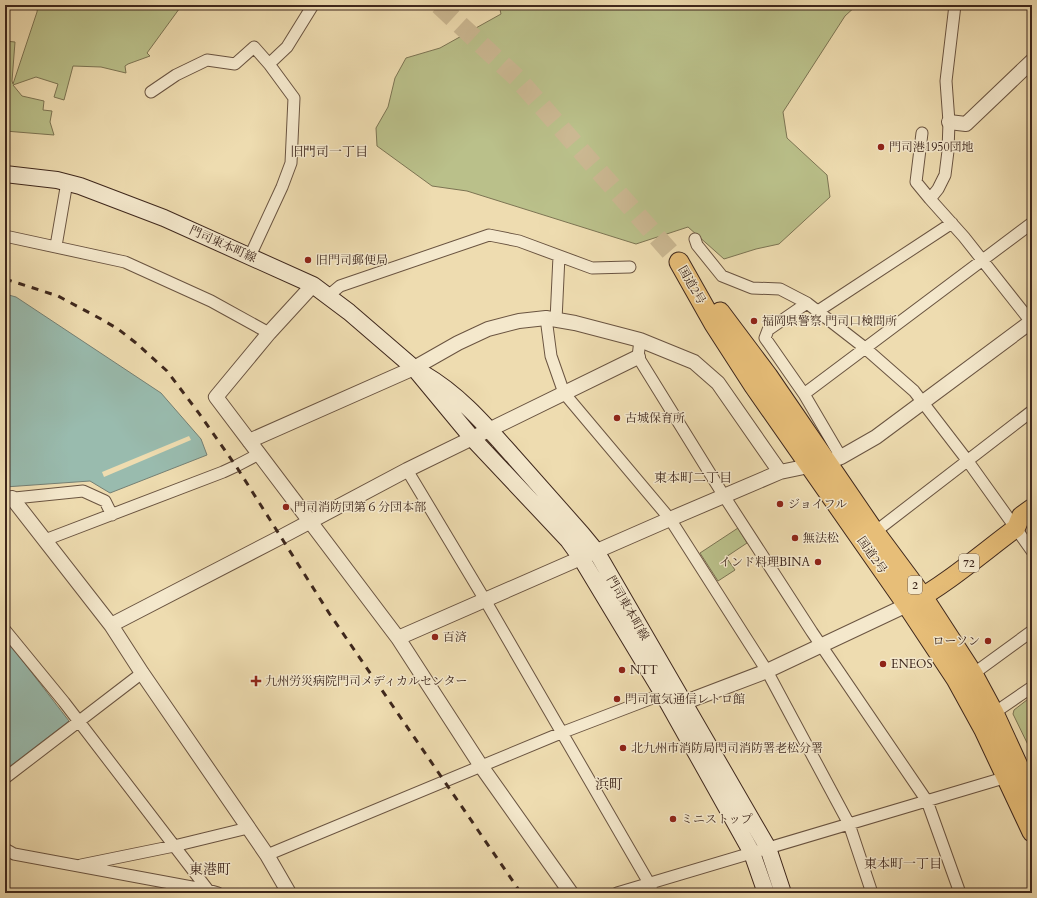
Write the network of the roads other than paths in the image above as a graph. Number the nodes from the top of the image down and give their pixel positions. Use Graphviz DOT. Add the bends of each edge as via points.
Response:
graph roads {
  1 [pos="313,5"];
  2 [pos="955,5"];
  3 [pos="1032,61"];
  4 [pos="269,64"];
  5 [pos="151,92"];
  6 [pos="949,122"];
  7 [pos="922,133"];
  8 [pos="5,174"];
  9 [pos="67,182"];
  10 [pos="930,199"];
  11 [pos="952,223"];
  12 [pos="1032,223"];
  13 [pos="5,236"];
  14 [pos="695,238"];
  15 [pos="56,246"];
  16 [pos="250,256"];
  17 [pos="560,256"];
  18 [pos="982,260"];
  19 [pos="630,267"];
  20 [pos="313,284"];
  21 [pos="328,296"];
  22 [pos="806,303"];
  23 [pos="818,311"];
  24 [pos="551,319"];
  25 [pos="1032,322"];
  26 [pos="270,333"];
  27 [pos="640,340"];
  28 [pos="864,348"];
  29 [pos="638,357"];
  30 [pos="414,368"];
  31 [pos="564,393"];
  32 [pos="804,394"];
  33 [pos="923,403"];
  34 [pos="1032,411"];
  35 [pos="490,429"];
  36 [pos="472,438"];
  37 [pos="249,441"];
  38 [pos="259,454"];
  39 [pos="834,460"];
  40 [pos="966,460"];
  41 [pos="809,466"];
  42 [pos="407,470"];
  43 [pos="780,472"];
  44 [pos="724,496"];
  45 [pos="8,499"];
  46 [pos="1032,508"];
  47 [pos="112,515"];
  48 [pos="670,518"];
  49 [pos="310,522"];
  50 [pos="1024,526"];
  51 [pos="868,536"];
  52 [pos="45,540"];
  53 [pos="596,551"];
  54 [pos="1032,551"];
  55 [pos="581,558"];
  56 [pos="485,600"];
  57 [pos="915,601"];
  58 [pos="111,625"];
  59 [pos="5,630"];
  60 [pos="1032,631"];
  61 [pos="398,638"];
  62 [pos="821,646"];
  63 [pos="767,671"];
  64 [pos="142,673"];
  65 [pos="973,674"];
  66 [pos="1032,687"];
  67 [pos="663,694"];
  68 [pos="683,703"];
  69 [pos="974,711"];
  70 [pos="994,713"];
  71 [pos="78,721"];
  72 [pos="984,730"];
  73 [pos="561,733"];
  74 [pos="481,766"];
  75 [pos="1007,777"];
  76 [pos="5,778"];
  77 [pos="1032,796"];
  78 [pos="927,801"];
  79 [pos="849,824"];
  80 [pos="248,828"];
  81 [pos="1032,832"];
  82 [pos="174,846"];
  83 [pos="768,848"];
  84 [pos="5,849"];
  85 [pos="752,853"];
  86 [pos="268,855"];
  87 [pos="74,866"];
  88 [pos="651,888"];
  89 [pos="213,891"];
  90 [pos="289,893"];
  91 [pos="571,893"];
  92 [pos="617,893"];
  93 [pos="766,893"];
  94 [pos="783,893"];
  95 [pos="872,893"];
  96 [pos="960,893"];
  1 -- 4 [label="street" via="287,47"];
  2 -- 6 [label="street" via="946,81"];
  3 -- 6 [label="street" via="966,124"];
  4 -- 5 [label="street" via="254,47 235,64 207,60 163,79"];
  4 -- 16 [label="street" via="294,98 291,163"];
  6 -- 10 [label="street" via="945,176"];
  7 -- 10 [label="street" via="916,182"];
  8 -- 9 [label="main road, 門司東本町線"];
  9 -- 15 [label="street"];
  9 -- 16 [label="main road, 門司東本町線" via="164,218"];
  10 -- 11 [label="street"];
  11 -- 18 [label="street"];
  11 -- 23 [label="street"];
  12 -- 18 [label="street"];
  13 -- 15 [label="street"];
  14 -- 22 [label="street" via="722,276 752,288 780,289"];
  15 -- 26 [label="street" via="125,262 211,301"];
  16 -- 20 [label="main road, 門司東本町線"];
  17 -- 19 [label="street" via="592,268"];
  17 -- 21 [label="street" via="519,241 489,235 340,286"];
  17 -- 24 [label="street"];
  18 -- 25 [label="street"];
  18 -- 28 [label="street"];
  20 -- 21 [label="main road, 門司東本町線"];
  20 -- 26 [label="street"];
  21 -- 30 [label="main road, 門司東本町線"];
  22 -- 23 [label="street"];
  22 -- 32 [label="street" via="768,330 765,338"];
  23 -- 28 [label="street"];
  24 -- 27 [label="street"];
  24 -- 30 [label="street" via="519,321 488,329"];
  24 -- 31 [label="street" via="551,356"];
  25 -- 33 [label="street"];
  26 -- 37 [label="street" via="216,398"];
  27 -- 29 [label="street"];
  27 -- 43 [label="street" via="694,362 718,383"];
  28 -- 32 [label="street"];
  28 -- 33 [label="street" via="914,391"];
  29 -- 31 [label="street"];
  29 -- 44 [label="street"];
  30 -- 35 [label="main road, 門司東本町線" via="442,384"];
  30 -- 36 [label="main road, 門司東本町線"];
  30 -- 37 [label="street"];
  31 -- 35 [label="street"];
  31 -- 48 [label="street"];
  32 -- 39 [label="street"];
  33 -- 39 [label="street" via="876,437"];
  33 -- 40 [label="street"];
  34 -- 40 [label="street"];
  35 -- 36 [label="street"];
  35 -- 53 [label="main road, 門司東本町線"];
  36 -- 42 [label="street"];
  36 -- 55 [label="main road, 門司東本町線" via="568,540"];
  37 -- 38 [label="street"];
  38 -- 47 [label="street" via="224,472"];
  38 -- 49 [label="street"];
  39 -- 41 [label="street"];
  39 -- 41 [label="highway, 国道2号 / 2" via="679,262 714,324"];
  39 -- 51 [label="highway, 国道2号 / 2"];
  40 -- 50 [label="street"];
  40 -- 51 [label="street"];
  41 -- 43 [label="street"];
  41 -- 51 [label="highway, 国道2号 / 2"];
  42 -- 49 [label="street"];
  42 -- 56 [label="street"];
  43 -- 44 [label="street"];
  44 -- 48 [label="street"];
  44 -- 62 [label="street"];
  45 -- 47 [label="street" via="83,491 105,501"];
  45 -- 52 [label="street"];
  46 -- 50 [label="main road, 72" via="1021,516"];
  47 -- 52 [label="street"];
  48 -- 53 [label="street"];
  48 -- 63 [label="street"];
  49 -- 58 [label="street"];
  49 -- 61 [label="street"];
  50 -- 54 [label="street"];
  50 -- 57 [label="main road, 72"];
  51 -- 57 [label="highway, 国道2号 / 2"];
  52 -- 58 [label="street"];
  53 -- 55 [label="street"];
  53 -- 68 [label="main road, 門司東本町線"];
  55 -- 56 [label="street"];
  55 -- 67 [label="main road, 門司東本町線"];
  56 -- 61 [label="street"];
  56 -- 73 [label="street"];
  57 -- 62 [label="street"];
  57 -- 65 [label="highway, 国道2号 / 2"];
  57 -- 69 [label="highway, 国道2号 / 2"];
  58 -- 64 [label="street"];
  59 -- 71 [label="street"];
  60 -- 65 [label="street"];
  61 -- 74 [label="street"];
  62 -- 63 [label="street"];
  62 -- 78 [label="street"];
  63 -- 68 [label="street"];
  63 -- 79 [label="street"];
  64 -- 71 [label="street"];
  64 -- 80 [label="street"];
  65 -- 70 [label="highway, 国道2号 / 2"];
  66 -- 70 [label="street"];
  67 -- 68 [label="street"];
  67 -- 73 [label="street"];
  67 -- 85 [label="main road, 門司東本町線"];
  68 -- 83 [label="main road, 門司東本町線"];
  69 -- 70 [label="street" via="981,714"];
  69 -- 72 [label="highway, 国道2号 / 2"];
  70 -- 72 [label="street"];
  70 -- 77 [label="highway, 国道2号 / 2"];
  71 -- 76 [label="street"];
  71 -- 82 [label="street"];
  72 -- 75 [label="highway, 国道2号 / 2"];
  73 -- 74 [label="street"];
  73 -- 88 [label="street"];
  74 -- 86 [label="street"];
  74 -- 91 [label="street"];
  75 -- 78 [label="street"];
  75 -- 81 [label="highway, 国道2号 / 2"];
  78 -- 79 [label="street"];
  78 -- 96 [label="street"];
  79 -- 83 [label="street"];
  79 -- 95 [label="street"];
  80 -- 82 [label="street"];
  80 -- 86 [label="street"];
  82 -- 87 [label="street"];
  82 -- 89 [label="street"];
  83 -- 85 [label="street"];
  83 -- 94 [label="main road, 門司東本町線"];
  84 -- 87 [label="street" via="14,854"];
  85 -- 88 [label="street"];
  85 -- 93 [label="main road, 門司東本町線"];
  86 -- 90 [label="street"];
  87 -- 89 [label="street"];
  88 -- 92 [label="street"];
}
